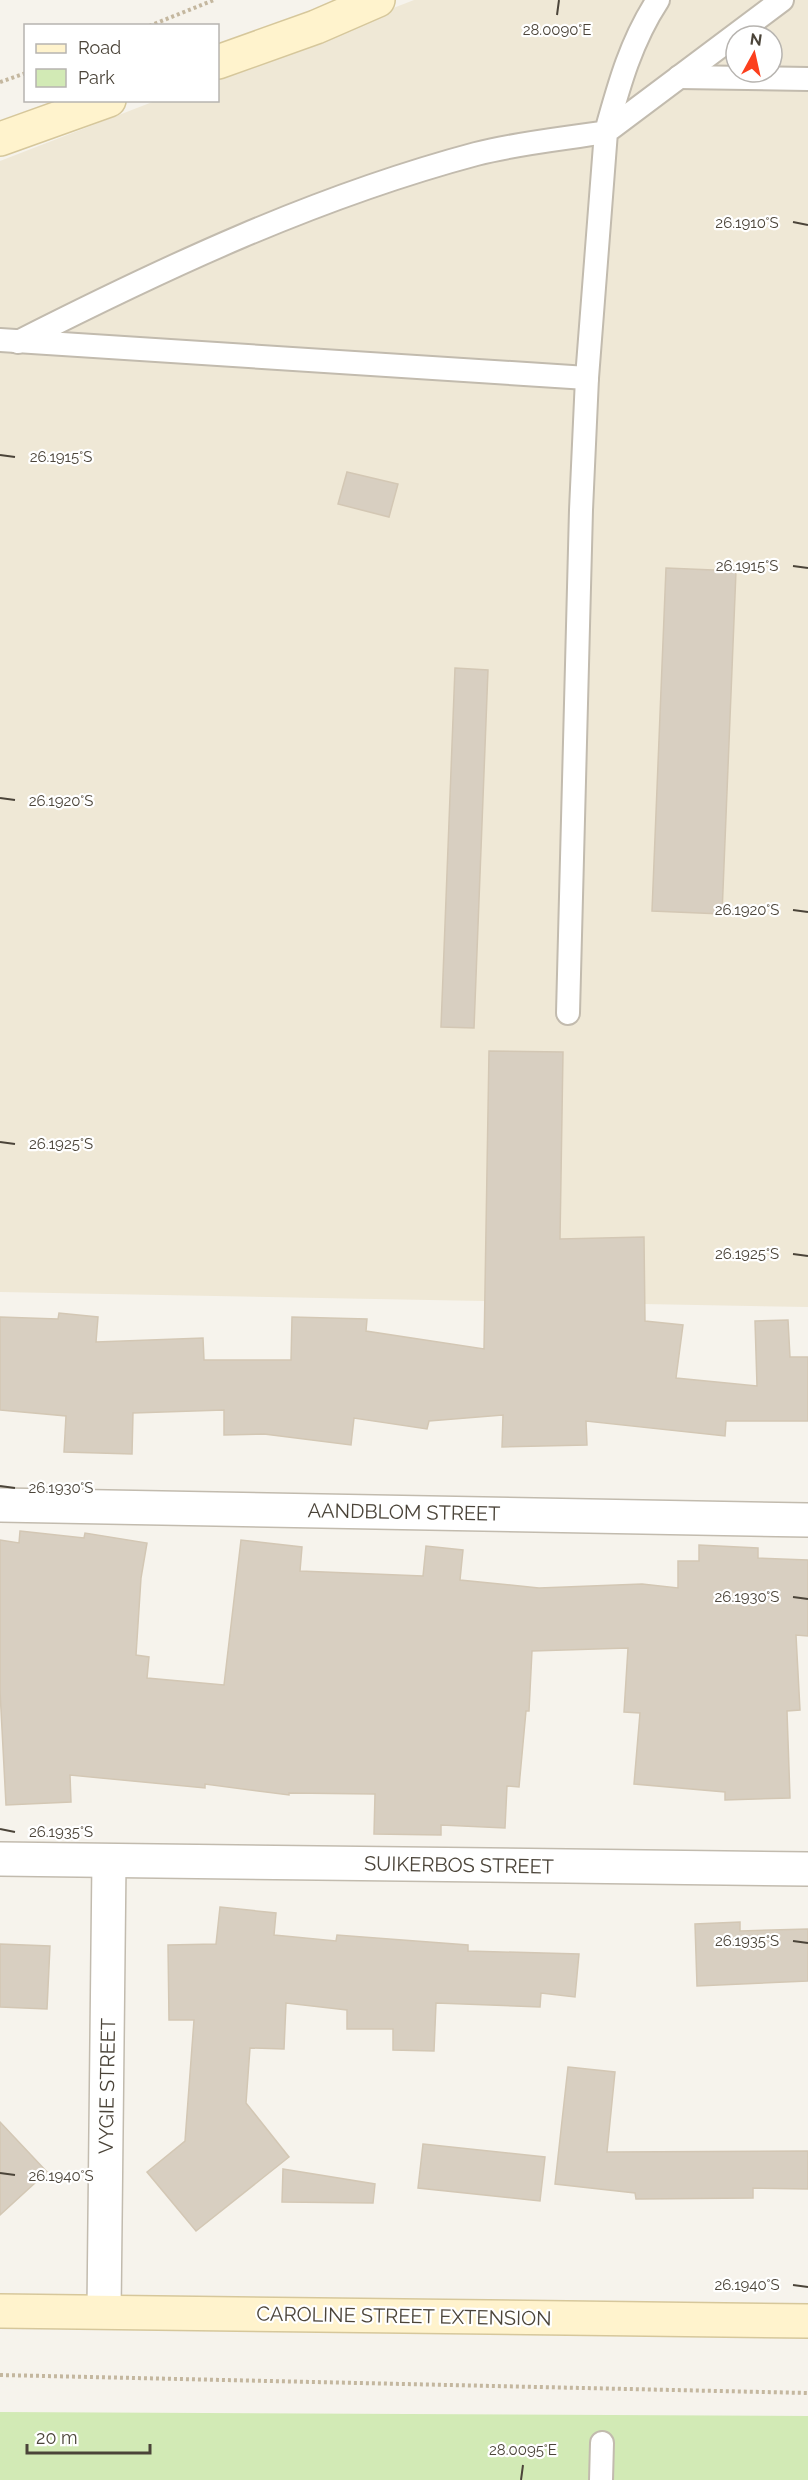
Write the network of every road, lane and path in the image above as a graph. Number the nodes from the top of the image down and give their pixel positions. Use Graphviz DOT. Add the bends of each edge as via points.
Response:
graph roads {
  1 [pos="214,0"];
  2 [pos="378,0"];
  3 [pos="658,0"];
  4 [pos="782,0"];
  5 [pos="154,24"];
  6 [pos="219,62"];
  7 [pos="24,74"];
  8 [pos="680,76"];
  9 [pos="808,79"];
  10 [pos="0,82"];
  11 [pos="103,102"];
  12 [pos="606,132"];
  13 [pos="0,139"];
  14 [pos="9,341"];
  15 [pos="587,378"];
  16 [pos="568,1013"];
  17 [pos="0,1505"];
  18 [pos="808,1520"];
  19 [pos="0,1859"];
  20 [pos="109,1861"];
  21 [pos="808,1869"];
  22 [pos="0,2311"];
  23 [pos="104,2312"];
  24 [pos="808,2321"];
  25 [pos="0,2375"];
  26 [pos="808,2393"];
  27 [pos="602,2443"];
  28 [pos="601,2480"];
  1 -- 5 [label="path"];
  2 -- 6 [label="street"];
  3 -- 12 [label="lane" via="642,24 623,70"];
  4 -- 8 [label="lane"];
  7 -- 10 [label="path"];
  8 -- 9 [label="lane"];
  8 -- 12 [label="lane"];
  11 -- 13 [label="street"];
  12 -- 14 [label="lane" via="478,153 327,200 160,270"];
  12 -- 15 [label="lane"];
  14 -- 15 [label="lane"];
  15 -- 16 [label="lane"];
  17 -- 18 [label="street, AANDBLOM STREET"];
  19 -- 20 [label="street, SUIKERBOS STREET"];
  20 -- 21 [label="street, SUIKERBOS STREET"];
  20 -- 23 [label="street, VYGIE STREET"];
  22 -- 23 [label="street, CAROLINE STREET EXTENSION"];
  23 -- 24 [label="street, CAROLINE STREET EXTENSION"];
  25 -- 26 [label="path"];
  27 -- 28 [label="lane"];
}
